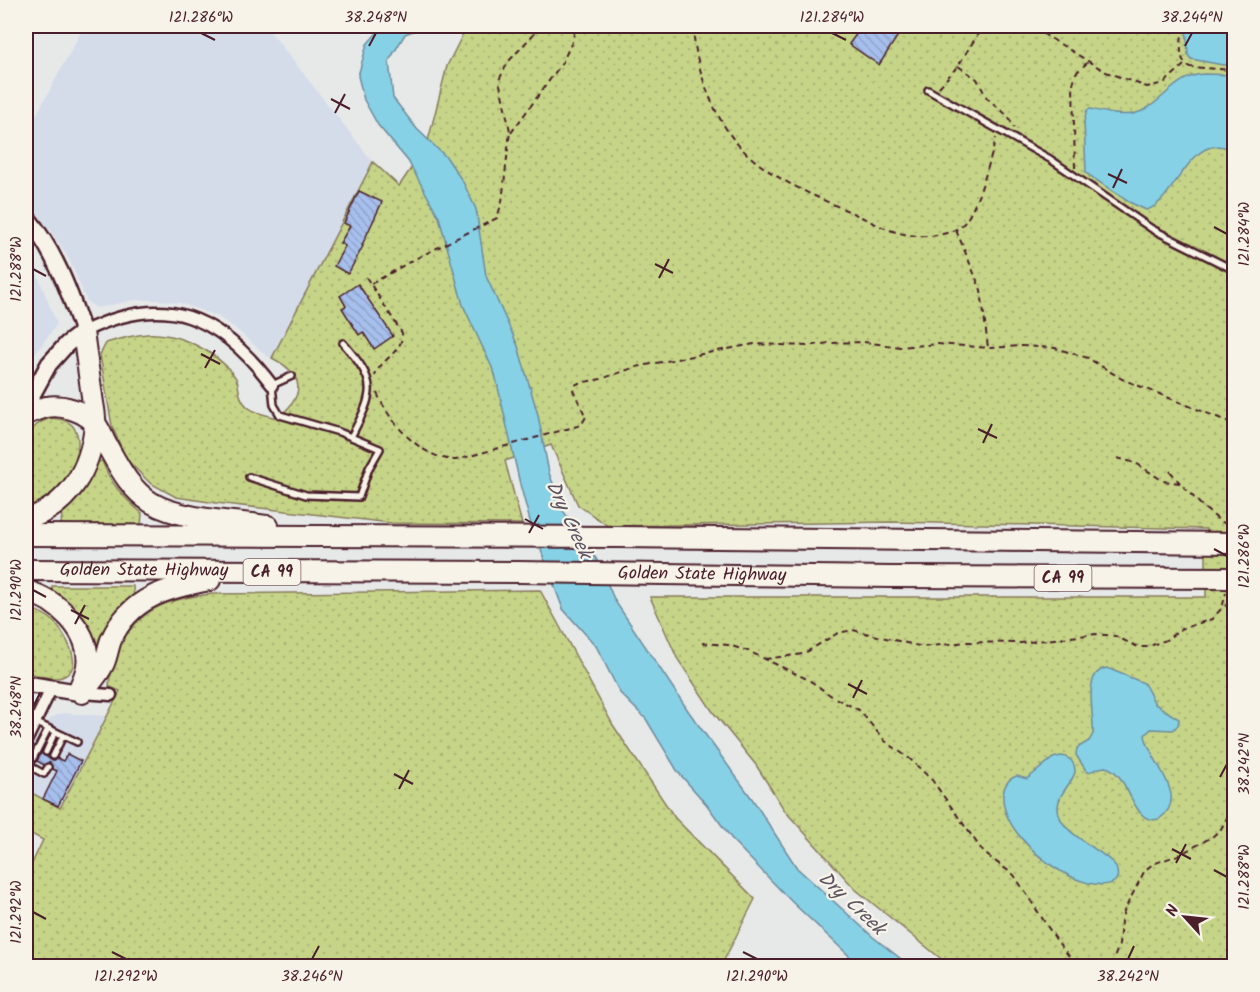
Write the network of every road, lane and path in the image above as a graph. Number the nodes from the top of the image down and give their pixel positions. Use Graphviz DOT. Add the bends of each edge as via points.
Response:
graph roads {
  1 [pos="541,26"];
  2 [pos="576,26"];
  3 [pos="693,26"];
  4 [pos="983,26"];
  5 [pos="1002,26"];
  6 [pos="1183,26"];
  7 [pos="1088,62"];
  8 [pos="1184,65"];
  9 [pos="958,66"];
  10 [pos="1234,70"];
  11 [pos="930,92"];
  12 [pos="999,130"];
  13 [pos="509,139"];
  14 [pos="1023,143"];
  15 [pos="1075,177"];
  16 [pos="26,216"];
  17 [pos="956,229"];
  18 [pos="1234,270"];
  19 [pos="366,277"];
  20 [pos="371,284"];
  21 [pos="83,332"];
  22 [pos="343,342"];
  23 [pos="988,348"];
  24 [pos="292,376"];
  25 [pos="374,382"];
  26 [pos="272,385"];
  27 [pos="376,391"];
  28 [pos="26,406"];
  29 [pos="26,414"];
  30 [pos="95,423"];
  31 [pos="1234,424"];
  32 [pos="351,436"];
  33 [pos="1117,458"];
  34 [pos="1170,471"];
  35 [pos="249,477"];
  36 [pos="1180,483"];
  37 [pos="26,519"];
  38 [pos="1234,528"];
  39 [pos="26,535"];
  40 [pos="342,537"];
  41 [pos="1234,543"];
  42 [pos="26,570"];
  43 [pos="253,572"];
  44 [pos="1230,582"];
  45 [pos="26,591"];
  46 [pos="1224,604"];
  47 [pos="1234,612"];
  48 [pos="702,643"];
  49 [pos="765,659"];
  50 [pos="26,684"];
  51 [pos="51,689"];
  52 [pos="79,693"];
  53 [pos="111,695"];
  54 [pos="35,722"];
  55 [pos="48,729"];
  56 [pos="56,732"];
  57 [pos="63,736"];
  58 [pos="26,741"];
  59 [pos="77,742"];
  60 [pos="46,752"];
  61 [pos="53,756"];
  62 [pos="41,763"];
  63 [pos="27,765"];
  64 [pos="48,767"];
  65 [pos="37,770"];
  66 [pos="1234,805"];
  67 [pos="1077,966"];
  68 [pos="1111,966"];
  1 -- 13 [label="path" via="518,49 501,75 499,85"];
  2 -- 13 [label="path" via="562,63 513,128"];
  3 -- 17 [label="path" via="698,61 715,107 735,141 758,163 827,202 896,232 920,236"];
  4 -- 9 [label="path"];
  5 -- 7 [label="path" via="1032,27"];
  6 -- 8 [label="path"];
  7 -- 8 [label="path" via="1147,87 1164,83"];
  7 -- 15 [label="path" via="1079,70 1074,84"];
  8 -- 10 [label="path"];
  9 -- 11 [label="path"];
  9 -- 14 [label="path" via="980,82 990,102 1008,116"];
  11 -- 12 [label="lane"];
  12 -- 14 [label="lane"];
  12 -- 17 [label="path" via="975,202 966,222"];
  13 -- 20 [label="path" via="502,202 493,221"];
  14 -- 15 [label="lane"];
  15 -- 18 [label="lane" via="1152,229"];
  16 -- 21 [label="street" via="56,263"];
  17 -- 23 [label="path" via="981,290"];
  19 -- 20 [label="path"];
  20 -- 25 [label="path" via="403,337 378,367"];
  21 -- 26 [label="street" via="136,313 187,316 232,340"];
  21 -- 28 [label="street" via="49,364"];
  21 -- 30 [label="highway"];
  22 -- 32 [label="lane" via="362,365 369,387 368,404"];
  23 -- 27 [label="path" via="938,344 900,347 864,342 754,344 636,367 575,385 573,393 585,413 581,425 463,459 449,459 421,448 386,411"];
  23 -- 31 [label="path" via="1031,346 1065,350 1088,358 1122,379"];
  24 -- 26 [label="lane"];
  26 -- 32 [label="lane" via="274,405 280,415"];
  29 -- 30 [label="highway" via="49,406 84,414"];
  30 -- 37 [label="highway" via="87,462 72,490 50,509"];
  30 -- 40 [label="highway" via="127,479 138,492 166,510"];
  32 -- 35 [label="lane" via="380,449 359,497 306,495"];
  33 -- 36 [label="path" via="1136,463 1163,481"];
  34 -- 36 [label="path"];
  36 -- 38 [label="path" via="1212,515"];
  39 -- 40 [label="highway, Golden State Highway / CA 99"];
  40 -- 41 [label="highway, Golden State Highway / CA 99"];
  42 -- 43 [label="highway, Golden State Highway / CA 99"];
  43 -- 44 [label="highway, Golden State Highway / CA 99, bridge"];
  43 -- 52 [label="highway" via="174,586 140,602 119,626 96,676"];
  44 -- 46 [label="path"];
  45 -- 52 [label="highway" via="60,609 77,628 84,642 87,669"];
  46 -- 47 [label="path"];
  46 -- 49 [label="path" via="1212,619 1181,629 1147,648 1103,634 1021,643 966,642 923,647 853,630 838,633 803,654"];
  48 -- 49 [label="path" via="735,646"];
  49 -- 67 [label="path" via="809,680 864,714 885,741 925,772 984,853 1014,875"];
  50 -- 51 [label="street"];
  51 -- 52 [label="street"];
  51 -- 54 [label="street"];
  52 -- 53 [label="street"];
  54 -- 55 [label="lane"];
  54 -- 58 [label="street"];
  55 -- 56 [label="lane"];
  55 -- 63 [label="lane"];
  56 -- 57 [label="lane"];
  56 -- 60 [label="lane"];
  57 -- 59 [label="lane"];
  57 -- 61 [label="lane"];
  62 -- 65 [label="lane"];
  63 -- 65 [label="lane"];
  64 -- 65 [label="lane" via="44,774"];
  66 -- 68 [label="path" via="1217,833 1181,854 1148,866 1141,874 1124,911"];
}
